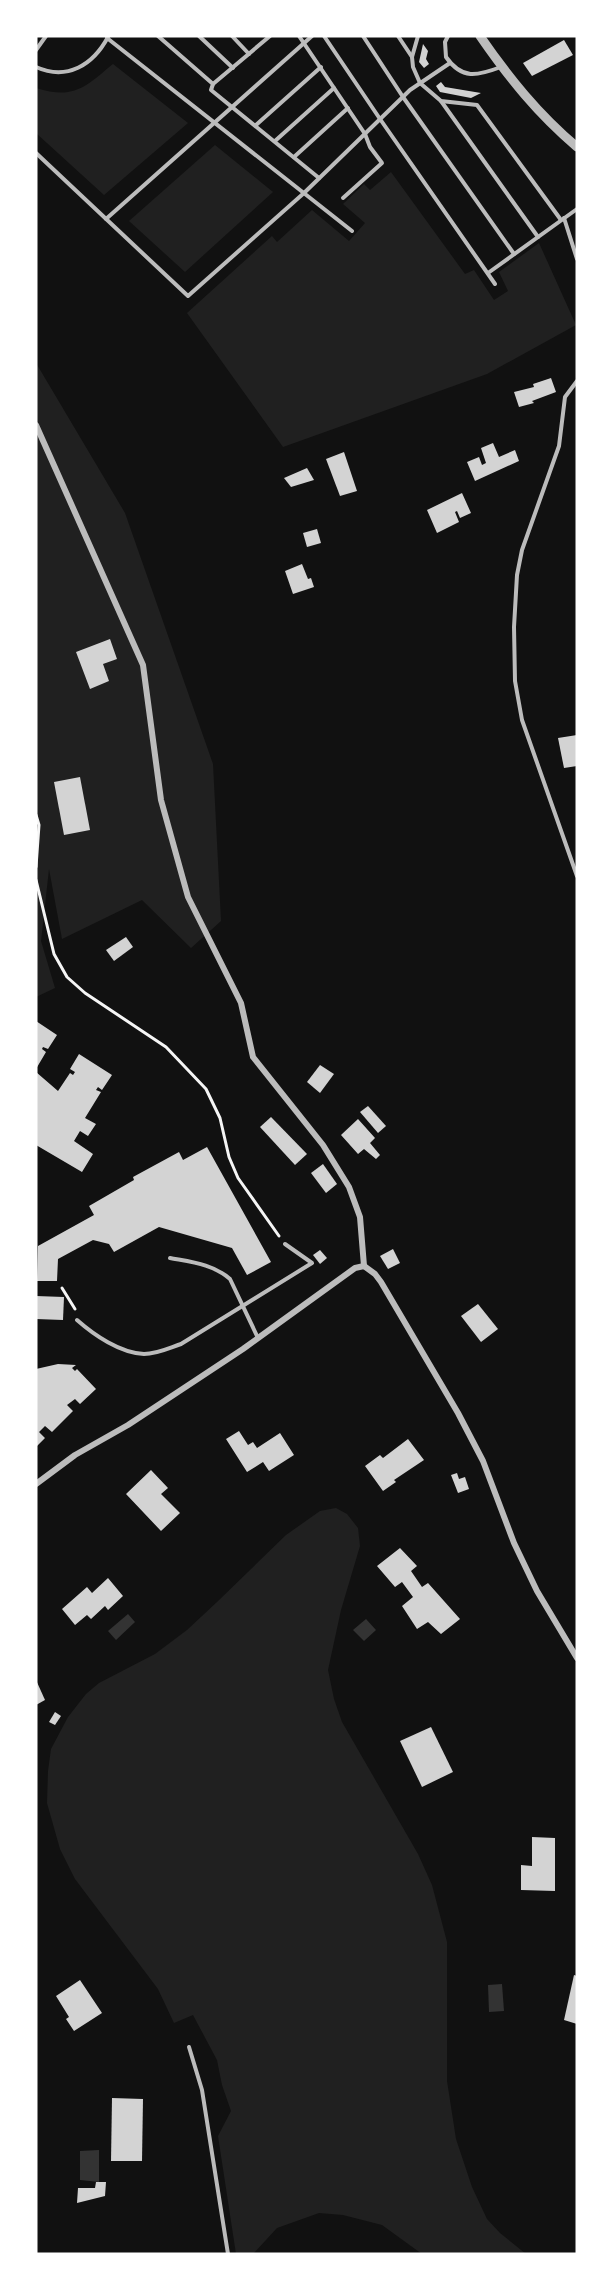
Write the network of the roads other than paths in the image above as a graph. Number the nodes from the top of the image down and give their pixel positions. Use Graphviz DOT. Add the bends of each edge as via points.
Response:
graph roads {
  1 [pos="46,36"];
  2 [pos="158,36"];
  3 [pos="199,36"];
  4 [pos="232,36"];
  5 [pos="298,36"];
  6 [pos="312,36"];
  7 [pos="324,36"];
  8 [pos="363,36"];
  9 [pos="398,36"];
  10 [pos="418,36"];
  11 [pos="448,36"];
  12 [pos="480,36"];
  13 [pos="108,37"];
  14 [pos="266,37"];
  15 [pos="304,43"];
  16 [pos="36,50"];
  17 [pos="249,54"];
  18 [pos="412,57"];
  19 [pos="450,63"];
  20 [pos="321,67"];
  21 [pos="501,67"];
  22 [pos="36,68"];
  23 [pos="233,68"];
  24 [pos="420,83"];
  25 [pos="213,84"];
  26 [pos="334,88"];
  27 [pos="403,97"];
  28 [pos="441,101"];
  29 [pos="232,106"];
  30 [pos="348,108"];
  31 [pos="380,119"];
  32 [pos="214,122"];
  33 [pos="256,125"];
  34 [pos="365,134"];
  35 [pos="275,141"];
  36 [pos="577,147"];
  37 [pos="36,153"];
  38 [pos="294,157"];
  39 [pos="319,178"];
  40 [pos="304,193"];
  41 [pos="343,198"];
  42 [pos="577,209"];
  43 [pos="106,219"];
  44 [pos="563,219"];
  45 [pos="352,231"];
  46 [pos="538,237"];
  47 [pos="514,254"];
  48 [pos="577,259"];
  49 [pos="488,273"];
  50 [pos="495,284"];
  51 [pos="577,381"];
  52 [pos="36,425"];
  53 [pos="577,876"];
  54 [pos="285,1244"];
  55 [pos="170,1258"];
  56 [pos="364,1266"];
  57 [pos="242,1305"];
  58 [pos="77,1320"];
  59 [pos="259,1338"];
  60 [pos="36,1484"];
  61 [pos="577,1658"];
  62 [pos="189,2047"];
  63 [pos="228,2254"];
  1 -- 16 [label="lane"];
  2 -- 25 [label="lane"];
  3 -- 23 [label="lane"];
  4 -- 17 [label="lane"];
  5 -- 15 [label="lane"];
  6 -- 15 [label="lane"];
  7 -- 31 [label="lane"];
  8 -- 27 [label="lane"];
  9 -- 18 [label="lane"];
  10 -- 18 [label="lane"];
  11 -- 19 [label="lane" via="444,51"];
  12 -- 21 [label="street"];
  13 -- 22 [label="lane" via="95,56 69,72 54,74"];
  13 -- 32 [label="lane"];
  14 -- 17 [label="lane"];
  15 -- 20 [label="lane"];
  15 -- 29 [label="lane"];
  17 -- 23 [label="lane"];
  18 -- 24 [label="lane"];
  19 -- 21 [label="lane" via="472,75"];
  19 -- 24 [label="lane"];
  20 -- 26 [label="lane"];
  20 -- 33 [label="lane"];
  21 -- 36 [label="street"];
  23 -- 25 [label="lane"];
  24 -- 27 [label="lane"];
  24 -- 28 [label="lane"];
  25 -- 29 [label="lane" via="211,90"];
  26 -- 30 [label="lane"];
  26 -- 35 [label="lane"];
  27 -- 31 [label="lane"];
  27 -- 47 [label="lane"];
  28 -- 44 [label="lane" via="477,105"];
  28 -- 46 [label="lane"];
  29 -- 32 [label="lane"];
  29 -- 33 [label="lane"];
  30 -- 34 [label="lane"];
  30 -- 38 [label="lane"];
  31 -- 34 [label="lane"];
  31 -- 49 [label="lane"];
  32 -- 40 [label="lane"];
  32 -- 43 [label="lane"];
  33 -- 35 [label="lane"];
  34 -- 39 [label="lane"];
  34 -- 41 [label="lane" via="382,163"];
  35 -- 38 [label="lane"];
  37 -- 43 [label="lane"];
  38 -- 39 [label="lane"];
  39 -- 40 [label="lane"];
  40 -- 43 [label="lane" via="188,296"];
  40 -- 45 [label="lane"];
  42 -- 44 [label="lane"];
  44 -- 46 [label="lane"];
  44 -- 48 [label="lane"];
  46 -- 47 [label="lane"];
  47 -- 49 [label="lane"];
  49 -- 50 [label="lane"];
  51 -- 53 [label="lane" via="565,397 559,446 522,550 514,627 515,681 522,720"];
  52 -- 56 [label="street" via="143,665 161,800 188,897 242,1003 253,1057 323,1145 349,1187 360,1217"];
  54 -- 57 [label="lane" via="312,1263"];
  55 -- 57 [label="lane" via="224,1273"];
  56 -- 59 [label="street" via="355,1268"];
  56 -- 61 [label="street" via="381,1282 458,1413 483,1461 537,1591"];
  57 -- 58 [label="lane" via="181,1344 144,1354 113,1345"];
  57 -- 59 [label="lane"];
  59 -- 60 [label="street"];
  62 -- 63 [label="lane" via="202,2090"];
}
